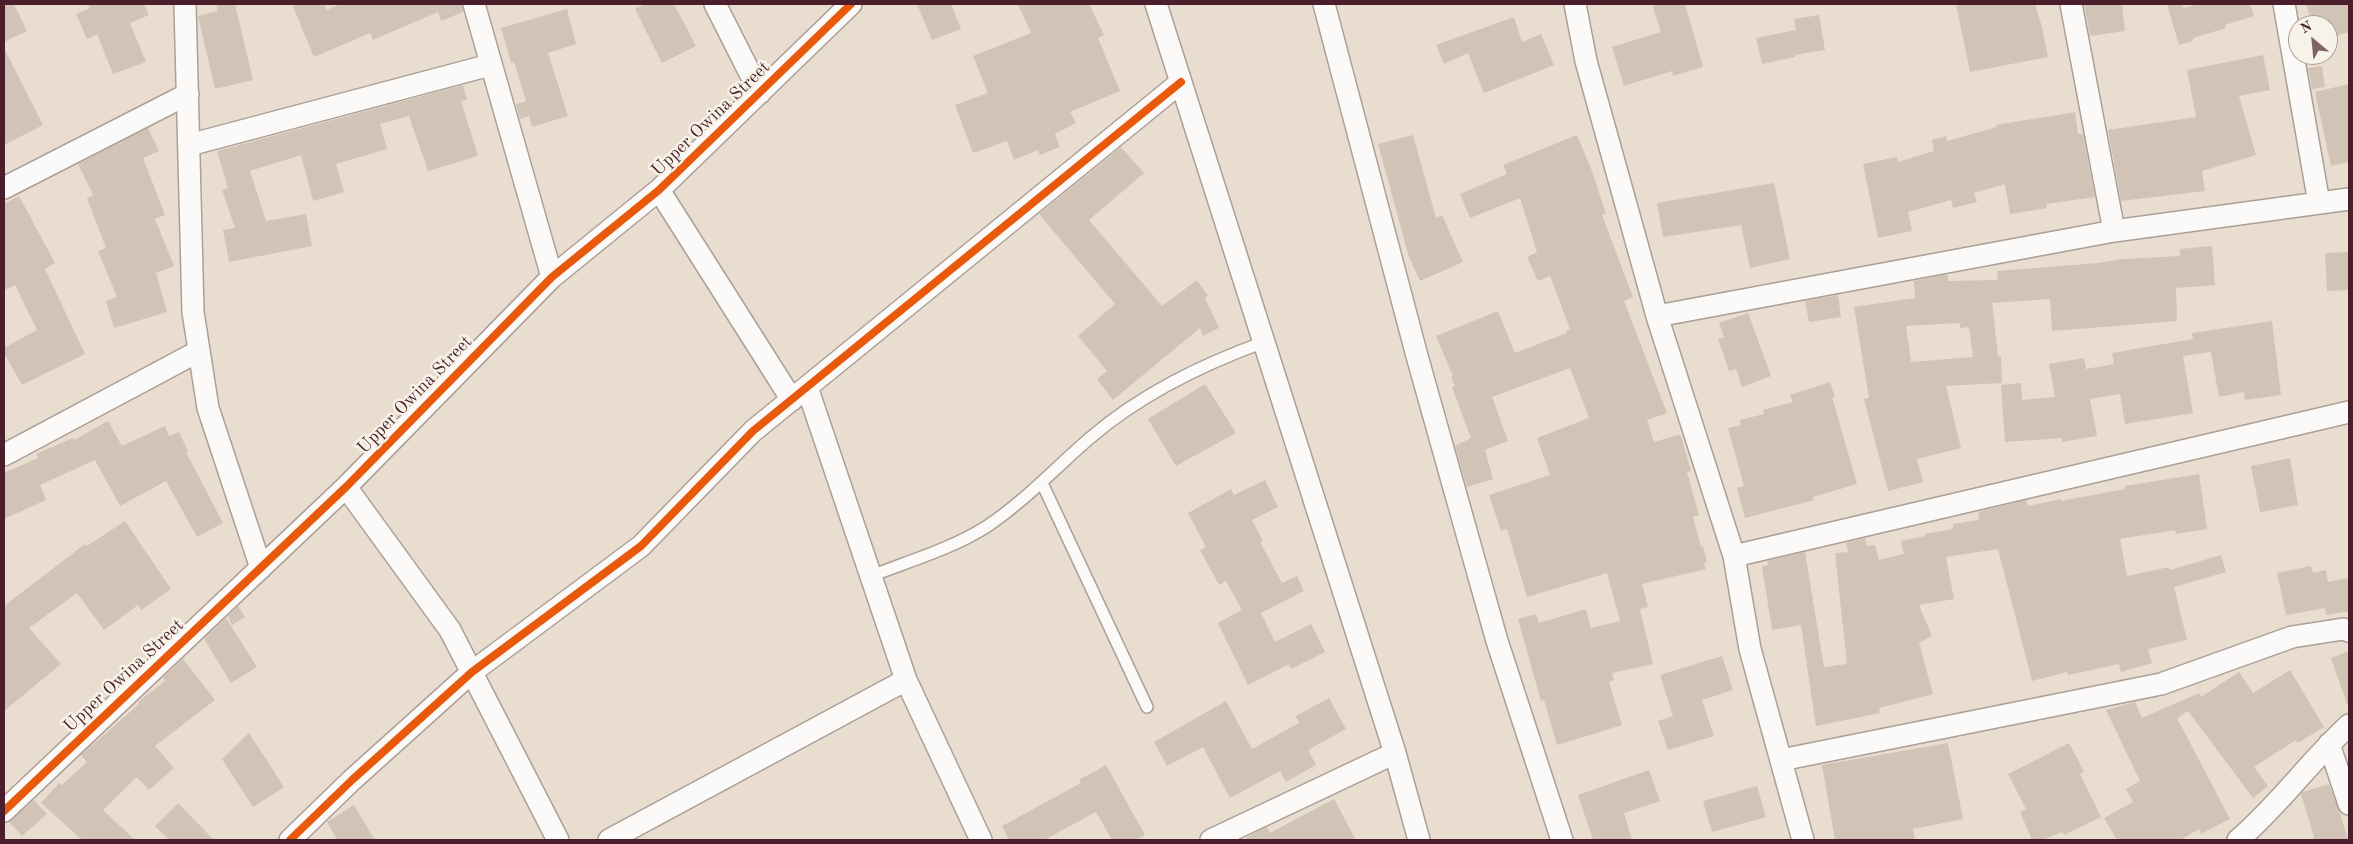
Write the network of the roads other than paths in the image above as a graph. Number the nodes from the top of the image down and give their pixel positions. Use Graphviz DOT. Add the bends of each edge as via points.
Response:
graph roads {
  1 [pos="185,4"];
  2 [pos="474,4"];
  3 [pos="715,4"];
  4 [pos="851,4"];
  5 [pos="1156,4"];
  6 [pos="1324,4"];
  7 [pos="1575,4"];
  8 [pos="2071,4"];
  9 [pos="2284,4"];
  10 [pos="490,65"];
  11 [pos="1182,82"];
  12 [pos="760,93"];
  13 [pos="188,94"];
  14 [pos="189,145"];
  15 [pos="4,188"];
  16 [pos="659,190"];
  17 [pos="2349,199"];
  18 [pos="2318,203"];
  19 [pos="2114,231"];
  20 [pos="552,277"];
  21 [pos="1657,316"];
  22 [pos="1264,342"];
  23 [pos="199,351"];
  24 [pos="800,394"];
  25 [pos="2349,412"];
  26 [pos="4,455"];
  27 [pos="1042,483"];
  28 [pos="346,487"];
  29 [pos="1734,556"];
  30 [pos="261,568"];
  31 [pos="871,576"];
  32 [pos="2349,631"];
  33 [pos="472,672"];
  34 [pos="906,680"];
  35 [pos="1147,707"];
  36 [pos="2349,725"];
  37 [pos="2329,744"];
  38 [pos="1395,753"];
  39 [pos="1781,760"];
  40 [pos="2349,804"];
  41 [pos="4,811"];
  42 [pos="290,840"];
  43 [pos="558,840"];
  44 [pos="609,840"];
  45 [pos="981,840"];
  46 [pos="1211,840"];
  47 [pos="1419,840"];
  48 [pos="1562,840"];
  49 [pos="1803,840"];
  50 [pos="2238,840"];
  1 -- 13 [label="street"];
  2 -- 10 [label="street"];
  3 -- 12 [label="street"];
  4 -- 12 [label="street, Upper Owina Street"];
  5 -- 11 [label="street"];
  6 -- 48 [label="street" via="1416,356 1497,641"];
  7 -- 21 [label="street" via="1586,61"];
  8 -- 19 [label="street"];
  9 -- 18 [label="street"];
  10 -- 14 [label="street"];
  10 -- 20 [label="street"];
  11 -- 22 [label="street"];
  11 -- 24 [label="street"];
  12 -- 16 [label="street, Upper Owina Street"];
  13 -- 14 [label="street"];
  13 -- 15 [label="street"];
  14 -- 23 [label="street" via="193,312"];
  16 -- 20 [label="street, Upper Owina Street"];
  16 -- 24 [label="street"];
  17 -- 18 [label="street"];
  18 -- 19 [label="street"];
  19 -- 21 [label="street"];
  20 -- 28 [label="street, Upper Owina Street"];
  21 -- 29 [label="street"];
  22 -- 27 [label="lane" via="1214,360 1155,392 1089,438"];
  22 -- 38 [label="street"];
  23 -- 26 [label="street"];
  23 -- 30 [label="street" via="208,408"];
  24 -- 31 [label="street"];
  24 -- 33 [label="street" via="753,431 641,546"];
  25 -- 29 [label="street"];
  27 -- 31 [label="lane" via="985,527"];
  27 -- 35 [label="lane"];
  28 -- 30 [label="street, Upper Owina Street"];
  28 -- 33 [label="street" via="450,630"];
  29 -- 39 [label="street" via="1750,649"];
  30 -- 41 [label="street, Upper Owina Street"];
  31 -- 34 [label="street"];
  32 -- 39 [label="street" via="2343,629 2292,637 2161,684"];
  33 -- 42 [label="street"];
  33 -- 43 [label="street"];
  34 -- 44 [label="street"];
  34 -- 45 [label="street"];
  36 -- 37 [label="street"];
  37 -- 40 [label="street"];
  37 -- 50 [label="street" via="2255,826"];
  38 -- 46 [label="street"];
  38 -- 47 [label="street"];
  39 -- 49 [label="street"];
}
